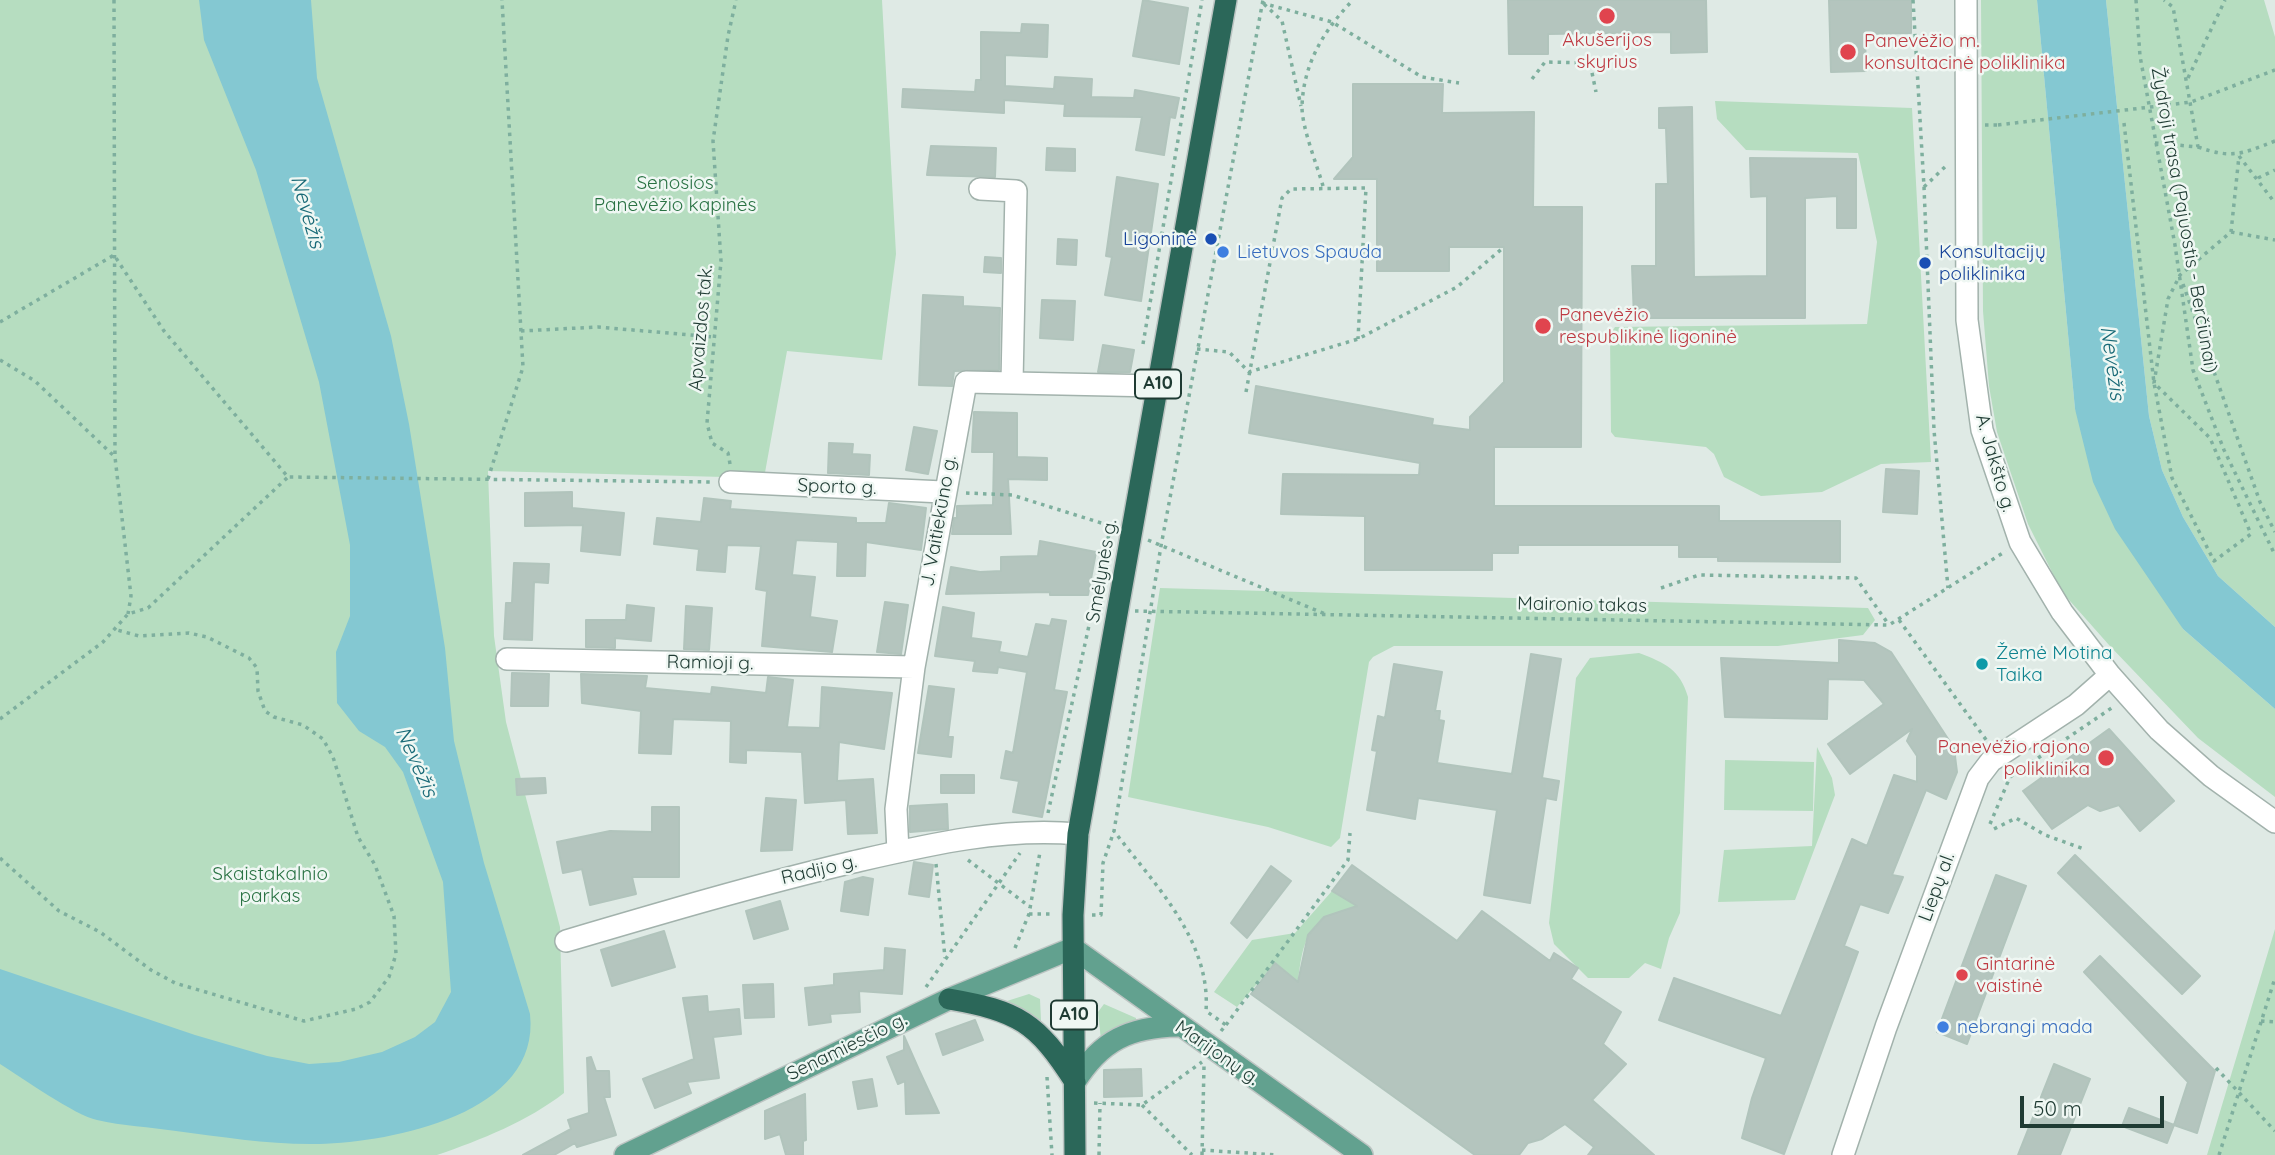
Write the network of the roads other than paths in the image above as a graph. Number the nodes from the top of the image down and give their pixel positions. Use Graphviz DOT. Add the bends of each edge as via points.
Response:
graph roads {
  1 [pos="1226,0"];
  2 [pos="1966,0"];
  3 [pos="980,189"];
  4 [pos="1012,382"];
  5 [pos="1157,386"];
  6 [pos="730,482"];
  7 [pos="943,492"];
  8 [pos="507,659"];
  9 [pos="914,667"];
  10 [pos="2110,675"];
  11 [pos="2275,822"];
  12 [pos="1079,834"];
  13 [pos="898,852"];
  14 [pos="566,941"];
  15 [pos="1073,948"];
  16 [pos="942,993"];
  17 [pos="1178,1026"];
  18 [pos="1075,1082"];
  19 [pos="625,1155"];
  20 [pos="1075,1155"];
  21 [pos="1362,1155"];
  22 [pos="1843,1155"];
  1 -- 5 [label="highway, Smėlynės g. / A10"];
  2 -- 10 [label="street, A. Jakšto g." via="1967,320 1982,430 2020,542 2062,612"];
  3 -- 4 [label="street" via="1016,191"];
  4 -- 5 [label="street, J. Vaitiekūno g."];
  4 -- 7 [label="street, J. Vaitiekūno g." via="965,382"];
  5 -- 12 [label="highway, Smėlynės g. / A10"];
  6 -- 7 [label="street, Sporto g."];
  7 -- 9 [label="street, J. Vaitiekūno g."];
  8 -- 9 [label="street, Ramioji g."];
  9 -- 13 [label="street, J. Vaitiekūno g." via="896,809"];
  10 -- 11 [label="street, A. Jakšto g." via="2159,730 2211,776"];
  10 -- 22 [label="street, Liepų al." via="2076,705 1998,757 1978,778"];
  12 -- 13 [label="street, Radijo g." via="1040,831"];
  12 -- 15 [label="highway, Smėlynės g. / A10"];
  13 -- 14 [label="street, Radijo g." via="758,885"];
  15 -- 16 [label="main road, Senamiesčio g."];
  15 -- 17 [label="main road, Marijonų g."];
  15 -- 18 [label="highway, Smėlynės g. / A10"];
  16 -- 18 [label="highway" via="1014,1014 1039,1032"];
  16 -- 19 [label="main road, Senamiesčio g."];
  17 -- 18 [label="main road" via="1123,1035 1102,1048"];
  17 -- 21 [label="main road, Marijonų g."];
  18 -- 20 [label="highway, Smėlynės g. / A10"];
}
